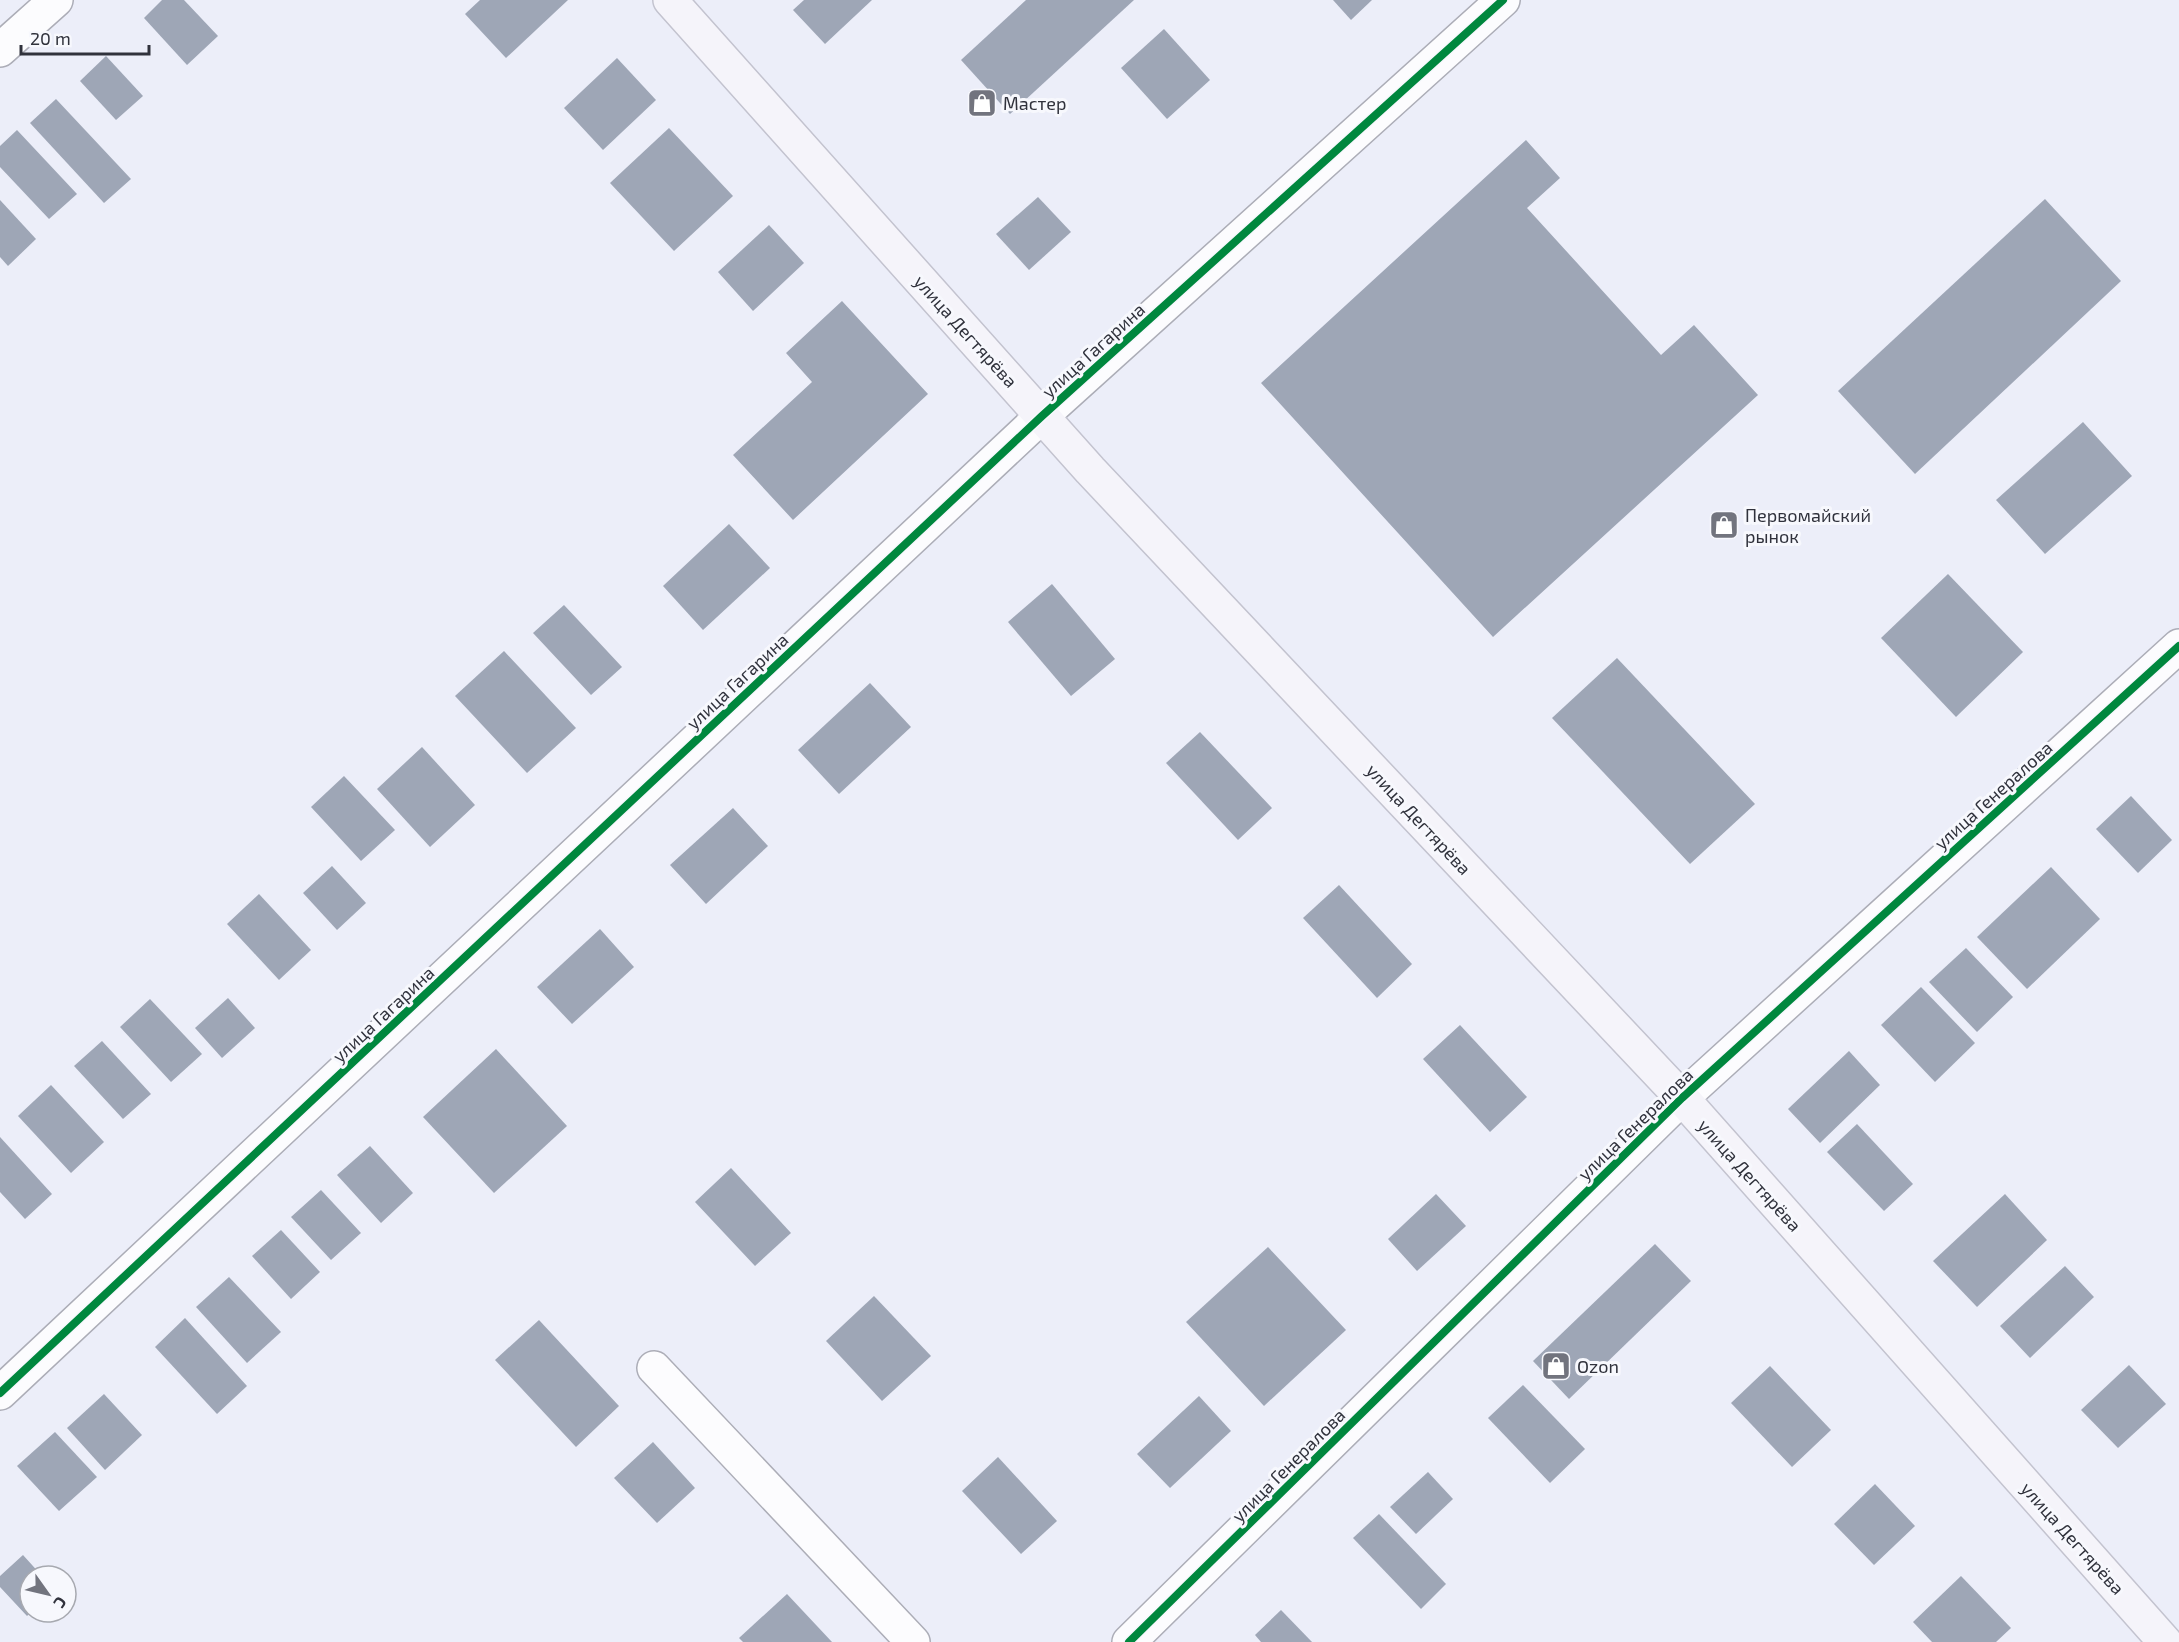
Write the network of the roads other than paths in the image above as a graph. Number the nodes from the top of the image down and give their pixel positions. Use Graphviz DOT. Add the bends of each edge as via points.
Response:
graph roads {
  1 [pos="56,0"];
  2 [pos="670,0"];
  3 [pos="1503,0"];
  4 [pos="0,50"];
  5 [pos="1042,416"];
  6 [pos="2179,646"];
  7 [pos="1682,1098"];
  8 [pos="654,1368"];
  9 [pos="0,1393"];
  10 [pos="913,1642"];
  11 [pos="1129,1642"];
  12 [pos="2165,1642"];
  1 -- 4 [label="street"];
  2 -- 5 [label="main road, улица Дегтярёва"];
  3 -- 5 [label="street, улица Гагарина"];
  5 -- 7 [label="main road, улица Дегтярёва"];
  5 -- 9 [label="street, улица Гагарина"];
  6 -- 7 [label="street, улица Генералова"];
  7 -- 11 [label="street, улица Генералова"];
  7 -- 12 [label="main road, улица Дегтярёва"];
  8 -- 10 [label="street"];
}
